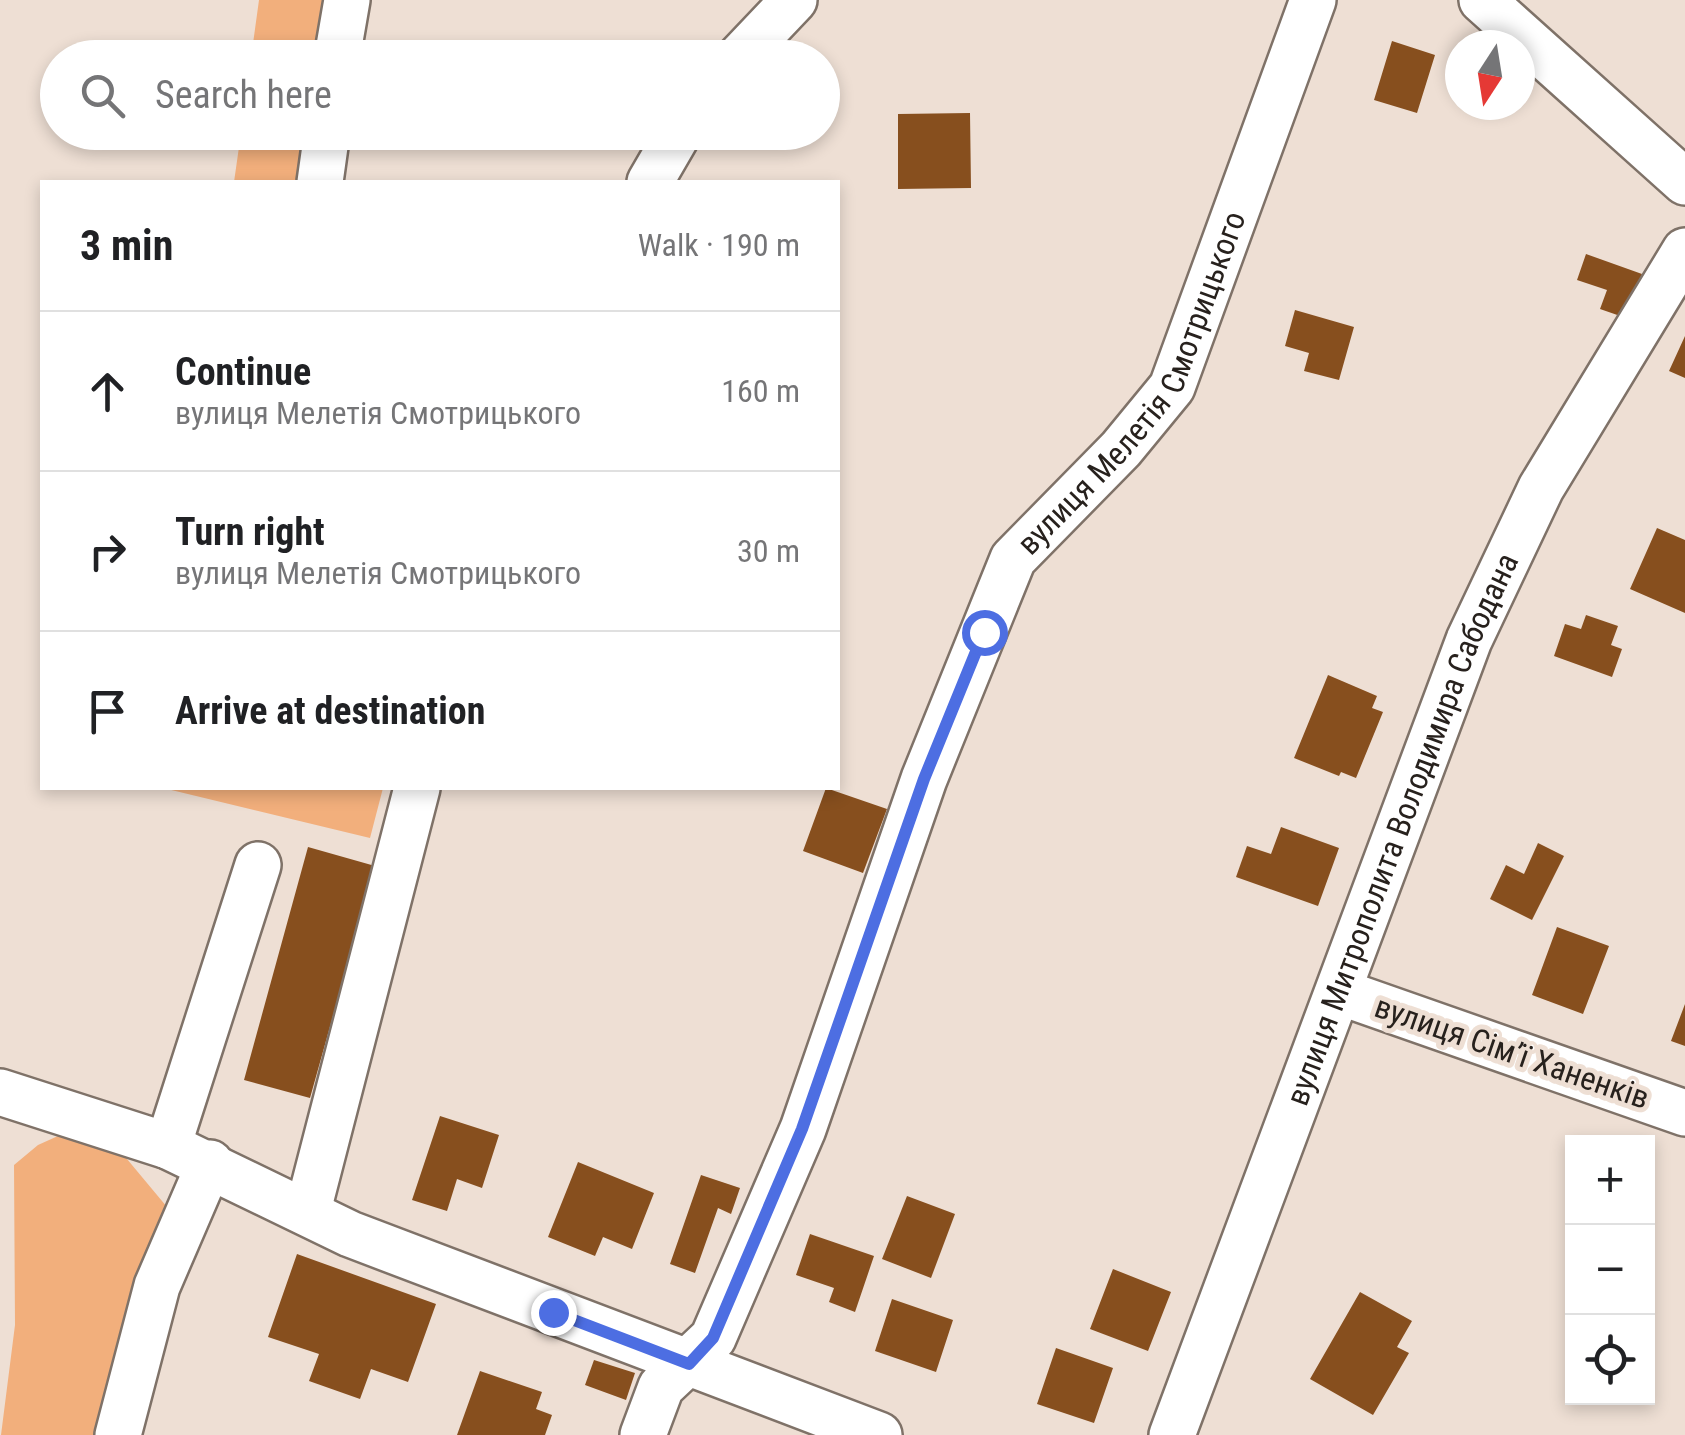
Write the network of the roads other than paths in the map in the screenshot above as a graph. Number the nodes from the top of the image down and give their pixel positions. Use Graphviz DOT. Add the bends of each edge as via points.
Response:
graph roads {
  1 [pos="347,0"];
  2 [pos="794,0"];
  3 [pos="1312,0"];
  4 [pos="1482,0"];
  5 [pos="340,40"];
  6 [pos="756,40"];
  7 [pos="324,150"];
  8 [pos="669,150"];
  9 [pos="320,180"];
  10 [pos="651,180"];
  11 [pos="1685,182"];
  12 [pos="1685,251"];
  13 [pos="416,790"];
  14 [pos="258,865"];
  15 [pos="1340,992"];
  16 [pos="0,1092"];
  17 [pos="1685,1112"];
  18 [pos="168,1146"];
  19 [pos="210,1164"];
  20 [pos="308,1210"];
  21 [pos="689,1364"];
  22 [pos="118,1435"];
  23 [pos="643,1435"];
  24 [pos="880,1435"];
  25 [pos="1172,1435"];
  1 -- 5 [label="street"];
  2 -- 6 [label="street"];
  3 -- 21 [label="street, вулиця Мелетія Смотрицького" via="1172,387 1013,559 924,779 802,1129 713,1338"];
  4 -- 11 [label="street"];
  7 -- 9 [label="street"];
  8 -- 10 [label="street"];
  12 -- 15 [label="street, вулиця Митрополита Володимира Сабодана" via="1541,488 1469,640"];
  13 -- 20 [label="street"];
  14 -- 18 [label="street"];
  15 -- 17 [label="street, вулиця Сімʼї Ханенків"];
  15 -- 25 [label="street, вулиця Митрополита Володимира Сабодана"];
  16 -- 18 [label="street"];
  18 -- 19 [label="street"];
  19 -- 20 [label="street"];
  19 -- 22 [label="street" via="157,1286"];
  20 -- 21 [label="street" via="350,1234"];
  21 -- 23 [label="street, вулиця Мелетія Смотрицького" via="661,1387"];
  21 -- 24 [label="street"];
}
